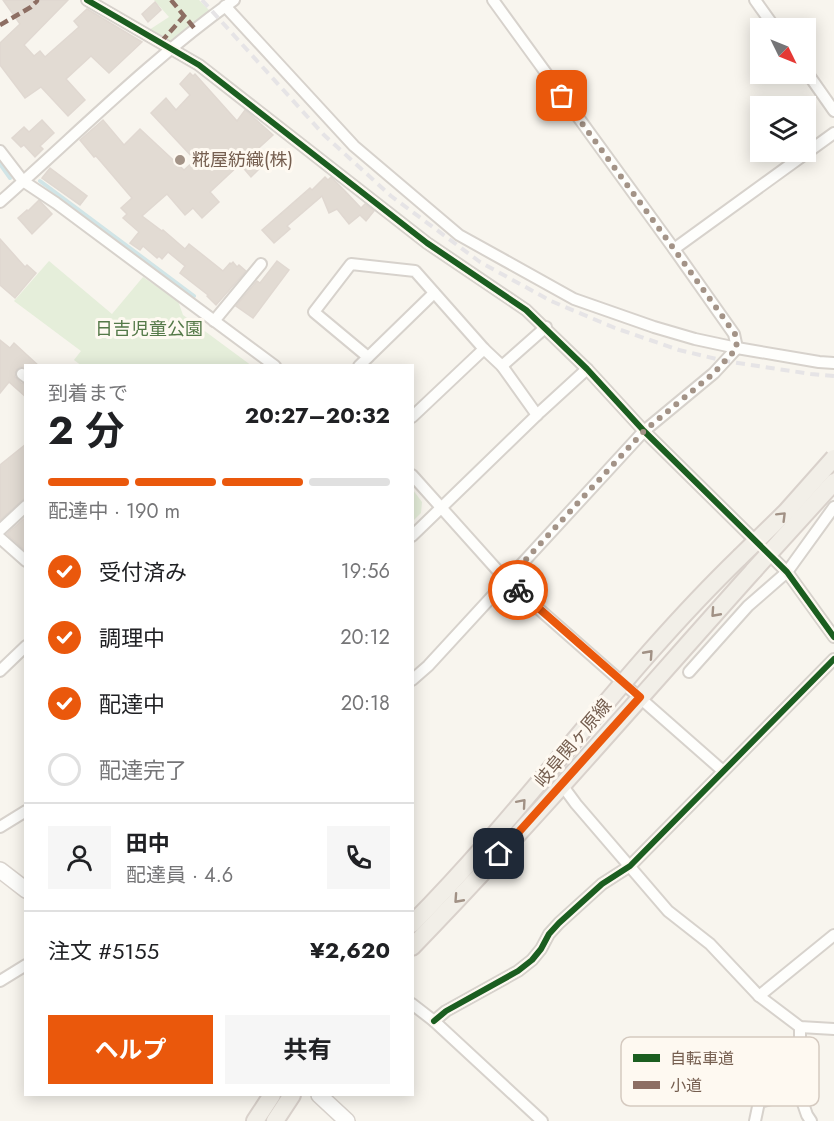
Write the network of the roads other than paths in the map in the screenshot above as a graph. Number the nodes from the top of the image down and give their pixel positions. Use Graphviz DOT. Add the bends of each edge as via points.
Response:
graph roads {
  1 [pos="87,0"];
  2 [pos="492,0"];
  3 [pos="755,0"];
  4 [pos="229,3"];
  5 [pos="768,18"];
  6 [pos="172,48"];
  7 [pos="815,84"];
  8 [pos="834,111"];
  9 [pos="834,133"];
  10 [pos="0,151"];
  11 [pos="23,181"];
  12 [pos="0,202"];
  13 [pos="674,249"];
  14 [pos="261,264"];
  15 [pos="434,293"];
  16 [pos="214,321"];
  17 [pos="546,327"];
  18 [pos="737,348"];
  19 [pos="484,349"];
  20 [pos="368,357"];
  21 [pos="834,363"];
  22 [pos="272,364"];
  23 [pos="360,364"];
  24 [pos="502,366"];
  25 [pos="587,369"];
  26 [pos="414,415"];
  27 [pos="537,415"];
  28 [pos="644,431"];
  29 [pos="834,458"];
  30 [pos="414,477"];
  31 [pos="834,482"];
  32 [pos="834,507"];
  33 [pos="24,508"];
  34 [pos="442,508"];
  35 [pos="0,530"];
  36 [pos="414,534"];
  37 [pos="0,538"];
  38 [pos="24,559"];
  39 [pos="786,572"];
  40 [pos="507,580"];
  41 [pos="834,637"];
  42 [pos="24,648"];
  43 [pos="834,659"];
  44 [pos="0,671"];
  45 [pos="689,672"];
  46 [pos="414,678"];
  47 [pos="624,682"];
  48 [pos="640,697"];
  49 [pos="723,771"];
  50 [pos="562,785"];
  51 [pos="24,812"];
  52 [pos="0,827"];
  53 [pos="630,866"];
  54 [pos="0,870"];
  55 [pos="24,888"];
  56 [pos="414,922"];
  57 [pos="834,935"];
  58 [pos="414,945"];
  59 [pos="24,965"];
  60 [pos="0,981"];
  61 [pos="759,996"];
  62 [pos="414,1006"];
  63 [pos="434,1021"];
  64 [pos="800,1027"];
  65 [pos="834,1029"];
  66 [pos="800,1037"];
  67 [pos="271,1096"];
  68 [pos="291,1096"];
  69 [pos="320,1096"];
  70 [pos="758,1106"];
  71 [pos="804,1106"];
  72 [pos="255,1121"];
  73 [pos="275,1121"];
  74 [pos="347,1121"];
  75 [pos="542,1121"];
  76 [pos="755,1121"];
  77 [pos="811,1121"];
  1 -- 6 [label="street"];
  2 -- 13 [label="street"];
  3 -- 5 [label="street"];
  4 -- 6 [label="street"];
  4 -- 18 [label="street" via="354,146 459,235 574,299 654,327"];
  6 -- 11 [label="street"];
  6 -- 17 [label="street" via="427,243"];
  7 -- 8 [label="street"];
  9 -- 13 [label="street"];
  10 -- 11 [label="street"];
  11 -- 12 [label="street"];
  11 -- 16 [label="street"];
  13 -- 18 [label="street" via="735,334"];
  14 -- 16 [label="street"];
  15 -- 19 [label="street"];
  15 -- 20 [label="street"];
  15 -- 20 [label="street" via="415,271 351,264 315,312"];
  16 -- 22 [label="street"];
  17 -- 24 [label="street"];
  17 -- 25 [label="street"];
  18 -- 21 [label="street"];
  18 -- 28 [label="street" via="714,373"];
  19 -- 24 [label="street"];
  19 -- 26 [label="street"];
  20 -- 23 [label="street"];
  24 -- 27 [label="street"];
  25 -- 27 [label="street"];
  25 -- 28 [label="street"];
  27 -- 34 [label="street"];
  28 -- 39 [label="street"];
  28 -- 40 [label="street"];
  47 -- 29 [label="main road, 岐阜関ヶ原線, one-way, bridge"];
  30 -- 34 [label="street"];
  31 -- 48 [label="main road, 岐阜関ヶ原線, one-way, bridge"];
  32 -- 39 [label="street"];
  33 -- 35 [label="street"];
  34 -- 36 [label="street"];
  34 -- 40 [label="street"];
  37 -- 38 [label="street"];
  39 -- 41 [label="street"];
  39 -- 45 [label="street" via="748,606"];
  40 -- 46 [label="street"];
  40 -- 47 [label="street"];
  42 -- 44 [label="street"];
  43 -- 49 [label="street"];
  47 -- 48 [label="street"];
  56 -- 47 [label="main road, 岐阜関ヶ原線, one-way" via="469,864"];
  48 -- 49 [label="street"];
  48 -- 50 [label="main road, 岐阜関ヶ原線"];
  49 -- 53 [label="street"];
  50 -- 53 [label="street"];
  50 -- 58 [label="main road, 岐阜関ヶ原線, one-way"];
  51 -- 52 [label="street"];
  53 -- 61 [label="street" via="668,911 710,944"];
  53 -- 63 [label="street" via="602,884 559,923 532,960"];
  54 -- 55 [label="street"];
  57 -- 61 [label="street"];
  59 -- 60 [label="street"];
  61 -- 64 [label="street"];
  62 -- 63 [label="street"];
  63 -- 75 [label="street"];
  64 -- 65 [label="street"];
  64 -- 66 [label="street"];
  67 -- 72 [label="main road"];
  68 -- 73 [label="main road"];
  69 -- 74 [label="street"];
  70 -- 76 [label="street"];
  71 -- 77 [label="street"];
}
